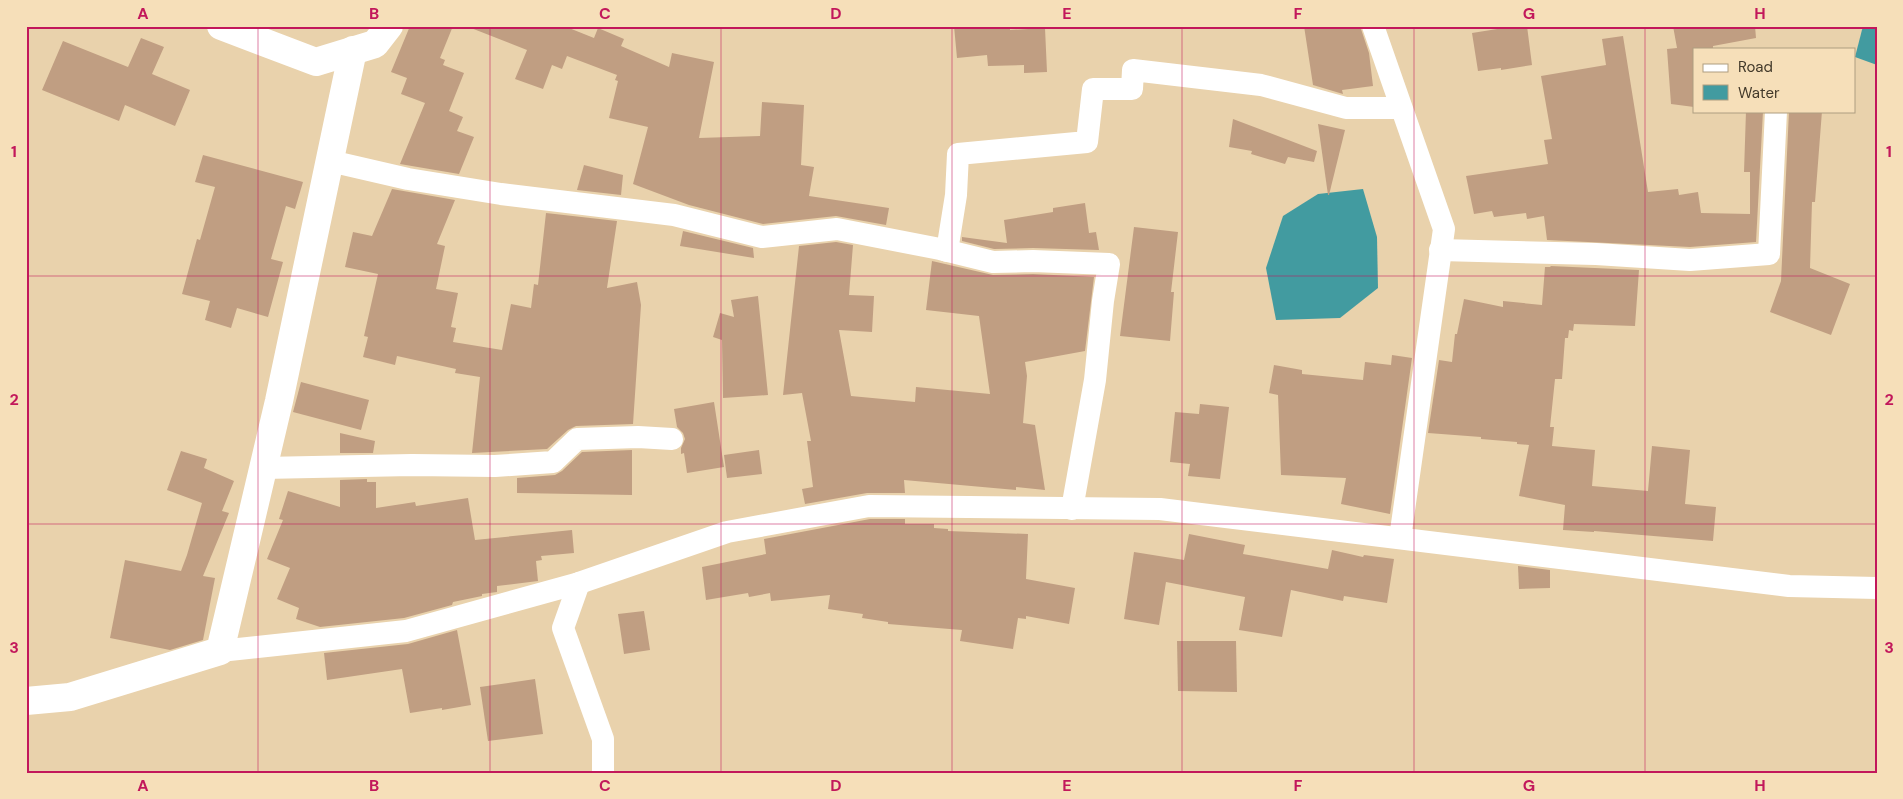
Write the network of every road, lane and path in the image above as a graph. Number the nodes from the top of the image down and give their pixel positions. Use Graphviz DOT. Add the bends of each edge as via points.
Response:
graph roads {
  1 [pos="221,26"];
  2 [pos="389,26"];
  3 [pos="1372,26"];
  4 [pos="354,50"];
  5 [pos="1401,108"];
  6 [pos="1776,112"];
  7 [pos="330,161"];
  8 [pos="1440,250"];
  9 [pos="947,251"];
  10 [pos="672,439"];
  11 [pos="263,468"];
  12 [pos="1072,509"];
  13 [pos="1400,538"];
  14 [pos="579,583"];
  15 [pos="1877,588"];
  16 [pos="220,651"];
  17 [pos="26,701"];
  18 [pos="602,773"];
  1 -- 4 [label="street" via="316,62"];
  2 -- 4 [label="street" via="375,44"];
  3 -- 5 [label="street"];
  4 -- 7 [label="street"];
  5 -- 8 [label="street" via="1444,229"];
  5 -- 9 [label="street" via="1346,108 1261,85 1133,70 1132,88 1093,89 1087,142 958,154 956,195"];
  6 -- 8 [label="street" via="1769,254 1690,260"];
  7 -- 9 [label="street" via="408,179 501,194 674,215 762,237 838,229"];
  7 -- 11 [label="street"];
  8 -- 13 [label="street"];
  9 -- 12 [label="street" via="993,262 1109,264 1095,380"];
  10 -- 11 [label="street" via="577,439 553,462 495,466"];
  11 -- 16 [label="street"];
  12 -- 13 [label="street" via="1160,509"];
  12 -- 14 [label="street" via="868,506 727,532"];
  13 -- 15 [label="street" via="1789,586"];
  14 -- 16 [label="street" via="406,631"];
  14 -- 18 [label="street" via="563,628 603,739"];
  16 -- 17 [label="street" via="70,697"];
}
